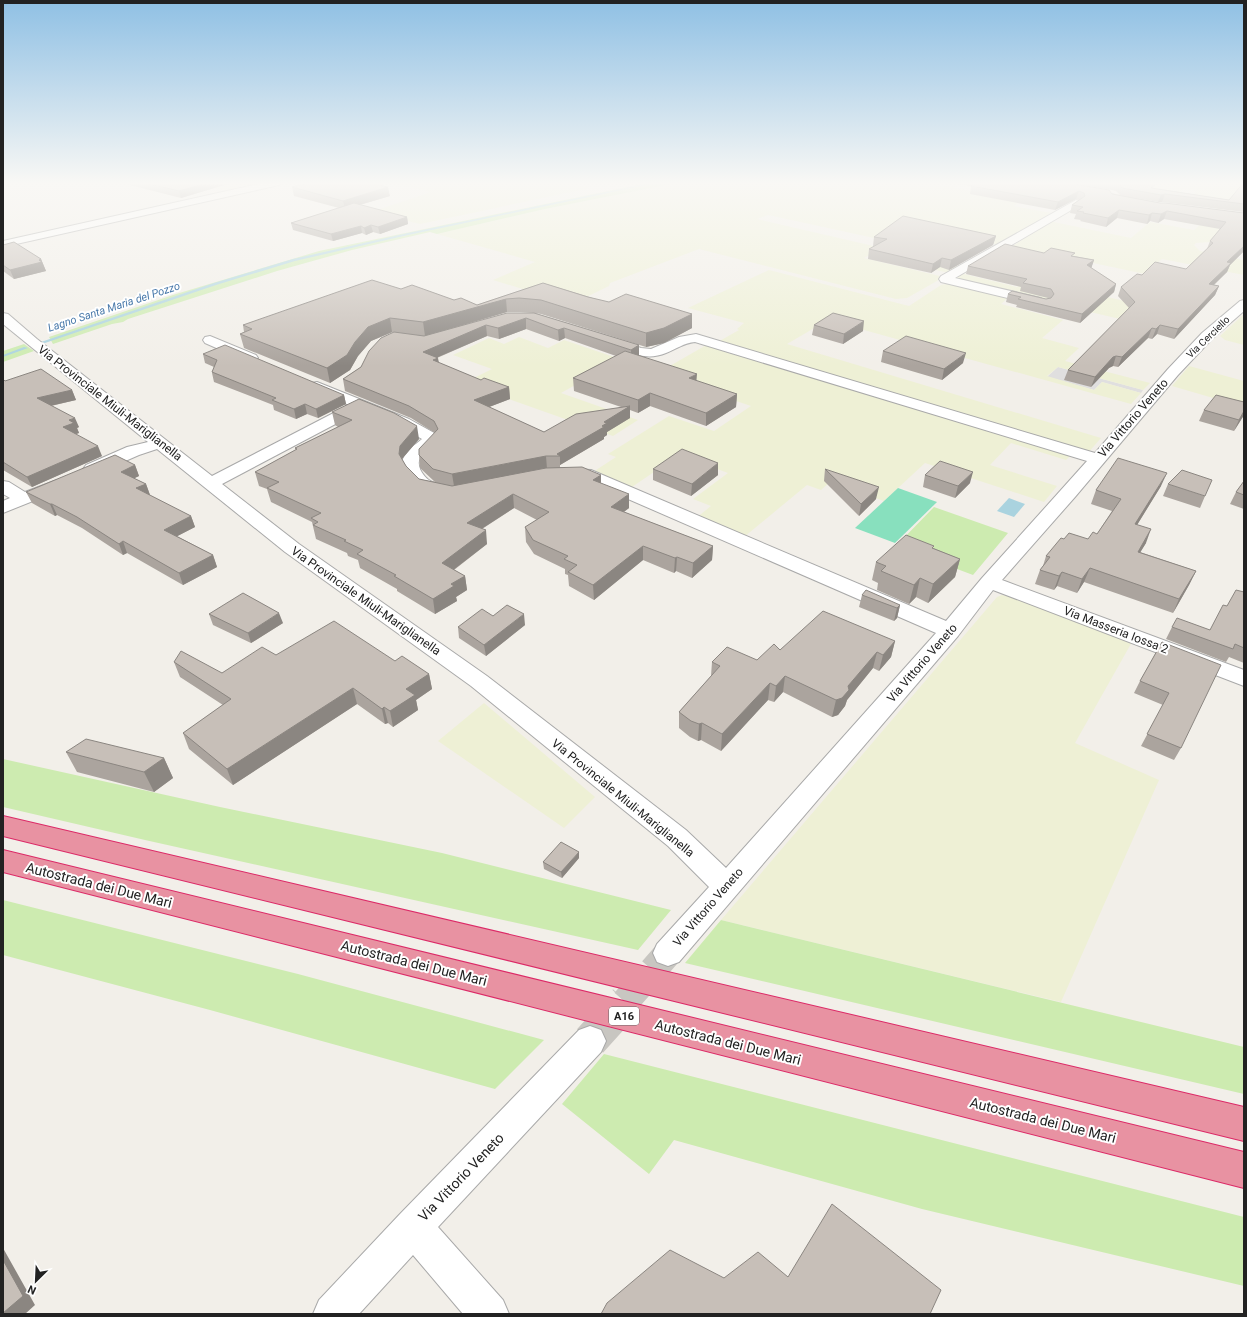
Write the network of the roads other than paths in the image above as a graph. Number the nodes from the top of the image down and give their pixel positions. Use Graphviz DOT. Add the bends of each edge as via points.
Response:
graph roads {
  1 [pos="1004,243"];
  2 [pos="1044,302"];
  3 [pos="1244,304"];
  4 [pos="3,317"];
  5 [pos="600,338"];
  6 [pos="210,340"];
  7 [pos="264,363"];
  8 [pos="1173,372"];
  9 [pos="301,379"];
  10 [pos="345,382"];
  11 [pos="330,391"];
  12 [pos="362,404"];
  13 [pos="160,443"];
  14 [pos="1098,459"];
  15 [pos="554,475"];
  16 [pos="211,483"];
  17 [pos="3,486"];
  18 [pos="454,493"];
  19 [pos="23,499"];
  20 [pos="3,508"];
  21 [pos="989,582"];
  22 [pos="950,631"];
  23 [pos="1244,678"];
  24 [pos="3,826"];
  25 [pos="3,861"];
  26 [pos="727,887"];
  27 [pos="668,953"];
  28 [pos="590,1041"];
  29 [pos="1244,1124"];
  30 [pos="1244,1170"];
  31 [pos="413,1227"];
  32 [pos="333,1314"];
  33 [pos="489,1314"];
  1 -- 2 [label="street" via="945,279"];
  3 -- 8 [label="street, Via Cerciello" via="1207,336"];
  4 -- 13 [label="street, Via Provinciale Miuli-Mariglianella"];
  5 -- 14 [label="street" via="650,353 684,339 696,338"];
  6 -- 7 [label="street"];
  8 -- 14 [label="street, Via Vittorio Veneto"];
  9 -- 11 [label="street"];
  10 -- 11 [label="street"];
  11 -- 12 [label="street"];
  12 -- 16 [label="street"];
  12 -- 18 [label="street" via="430,437 431,440 411,460 411,468 428,487"];
  13 -- 16 [label="street, Via Provinciale Miuli-Mariglianella"];
  13 -- 19 [label="street" via="133,451"];
  14 -- 21 [label="street, Via Vittorio Veneto"];
  15 -- 22 [label="street" via="585,474"];
  16 -- 26 [label="street, Via Provinciale Miuli-Mariglianella" via="304,557 479,681 676,838"];
  17 -- 19 [label="street"];
  19 -- 20 [label="street"];
  21 -- 22 [label="street, Via Vittorio Veneto"];
  21 -- 23 [label="street, Via Masseria Iossa 2"];
  22 -- 26 [label="street, Via Vittorio Veneto"];
  24 -- 29 [label="highway"];
  25 -- 30 [label="highway, Autostrada dei Due Mari / A16"];
  26 -- 27 [label="street, Via Vittorio Veneto"];
  28 -- 31 [label="street, Via Vittorio Veneto"];
  31 -- 32 [label="street, Via Vittorio Veneto"];
  31 -- 33 [label="street"];
}
